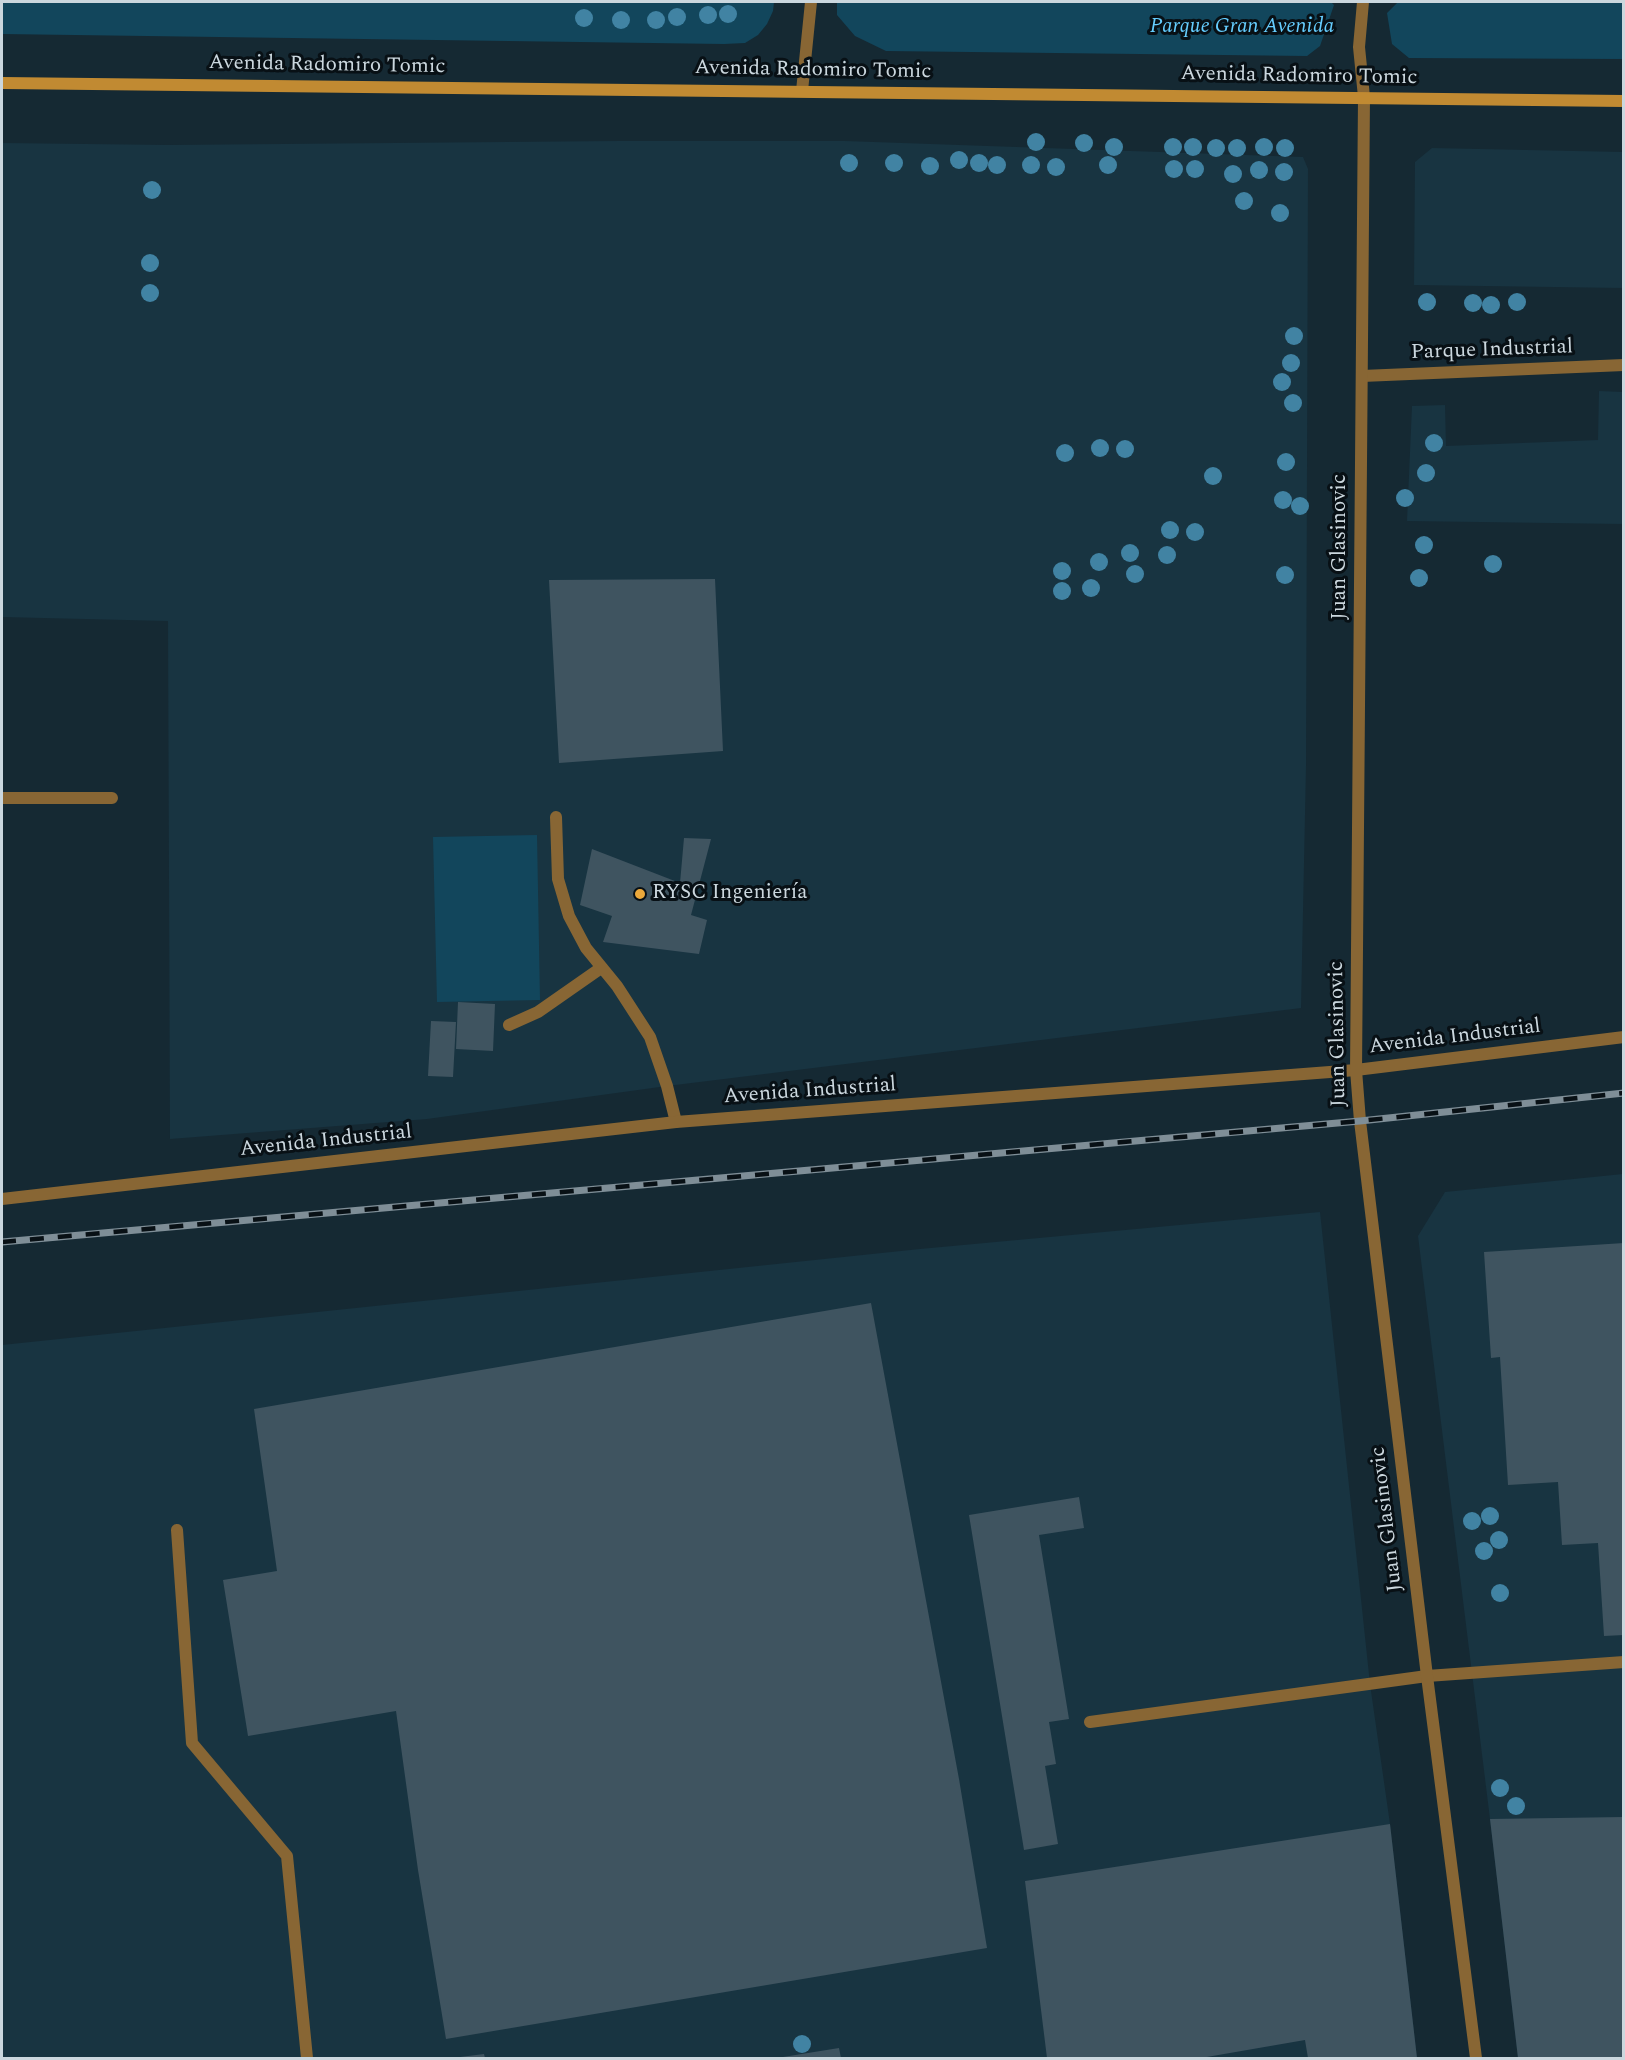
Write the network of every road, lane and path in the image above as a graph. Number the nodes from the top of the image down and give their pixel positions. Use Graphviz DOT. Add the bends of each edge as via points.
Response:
graph roads {
  1 [pos="811,2"];
  2 [pos="1363,2"];
  3 [pos="2,82"];
  4 [pos="802,91"];
  5 [pos="1364,97"];
  6 [pos="1623,101"];
  7 [pos="1623,365"];
  8 [pos="1362,376"];
  9 [pos="2,798"];
  10 [pos="112,798"];
  11 [pos="556,817"];
  12 [pos="601,968"];
  13 [pos="509,1025"];
  14 [pos="1623,1037"];
  15 [pos="1356,1070"];
  16 [pos="676,1122"];
  17 [pos="2,1199"];
  18 [pos="177,1530"];
  19 [pos="1623,1662"];
  20 [pos="1427,1676"];
  21 [pos="1090,1722"];
  22 [pos="307,2058"];
  23 [pos="1476,2058"];
  1 -- 4 [label="street"];
  2 -- 5 [label="street, Juan Glasinovic" via="1359,47"];
  3 -- 4 [label="main road, Avenida Radomiro Tomic"];
  4 -- 5 [label="main road, Avenida Radomiro Tomic"];
  5 -- 6 [label="main road, Avenida Radomiro Tomic"];
  5 -- 8 [label="street, Juan Glasinovic"];
  7 -- 8 [label="street, Parque Industrial"];
  8 -- 15 [label="street, Juan Glasinovic"];
  9 -- 10 [label="street"];
  11 -- 12 [label="street" via="558,879 569,916"];
  12 -- 13 [label="street" via="538,1012"];
  12 -- 16 [label="street" via="650,1037"];
  14 -- 15 [label="street, Avenida Industrial"];
  15 -- 16 [label="street, Avenida Industrial"];
  15 -- 20 [label="street, Juan Glasinovic"];
  16 -- 17 [label="street, Avenida Industrial"];
  18 -- 22 [label="street" via="192,1743 286,1856"];
  19 -- 20 [label="street"];
  20 -- 21 [label="street"];
  20 -- 23 [label="street, Juan Glasinovic"];
}
